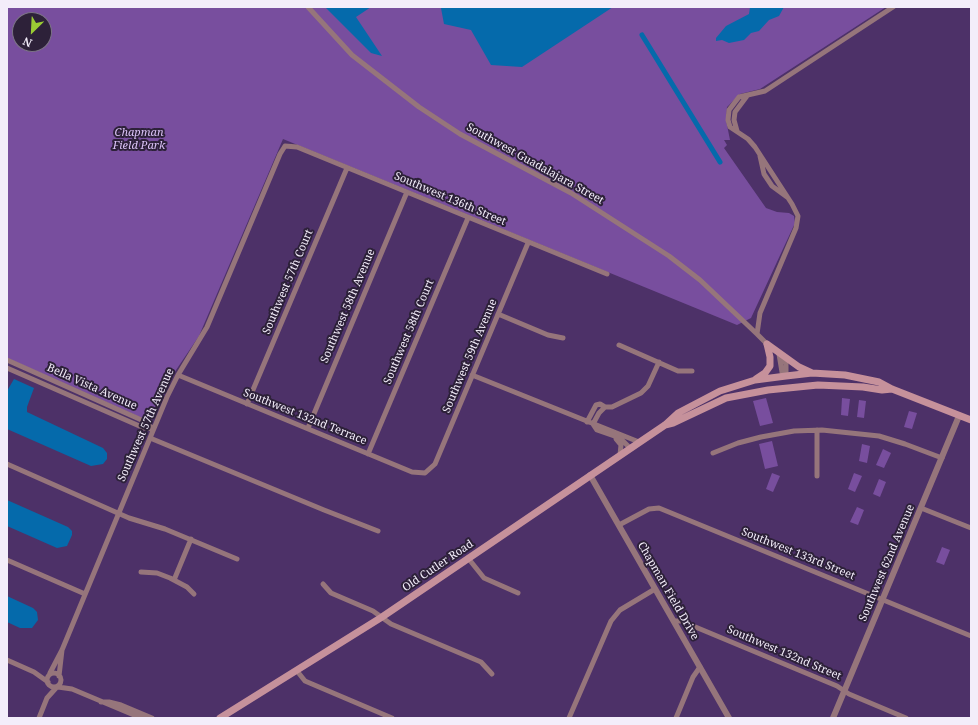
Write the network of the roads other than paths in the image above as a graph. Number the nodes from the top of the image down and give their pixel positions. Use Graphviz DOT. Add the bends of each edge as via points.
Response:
graph roads {
  1 [pos="308,7"];
  2 [pos="893,7"];
  3 [pos="285,146"];
  4 [pos="347,168"];
  5 [pos="407,192"];
  6 [pos="468,218"];
  7 [pos="528,243"];
  8 [pos="607,274"];
  9 [pos="498,314"];
  10 [pos="757,334"];
  11 [pos="563,338"];
  12 [pos="767,344"];
  13 [pos="618,346"];
  14 [pos="7,360"];
  15 [pos="659,362"];
  16 [pos="7,368"];
  17 [pos="692,371"];
  18 [pos="812,373"];
  19 [pos="178,375"];
  20 [pos="472,375"];
  21 [pos="786,376"];
  22 [pos="755,380"];
  23 [pos="863,387"];
  24 [pos="892,389"];
  25 [pos="726,398"];
  26 [pos="247,404"];
  27 [pos="605,407"];
  28 [pos="959,416"];
  29 [pos="971,420"];
  30 [pos="587,422"];
  31 [pos="593,424"];
  32 [pos="665,425"];
  33 [pos="308,428"];
  34 [pos="153,429"];
  35 [pos="817,430"];
  36 [pos="614,437"];
  37 [pos="150,438"];
  38 [pos="639,442"];
  39 [pos="630,448"];
  40 [pos="713,453"];
  41 [pos="368,454"];
  42 [pos="620,455"];
  43 [pos="942,458"];
  44 [pos="7,464"];
  45 [pos="425,473"];
  46 [pos="590,475"];
  47 [pos="817,476"];
  48 [pos="921,508"];
  49 [pos="119,513"];
  50 [pos="619,525"];
  51 [pos="971,528"];
  52 [pos="378,531"];
  53 [pos="191,539"];
  54 [pos="468,558"];
  55 [pos="237,559"];
  56 [pos="7,560"];
  57 [pos="142,572"];
  58 [pos="174,580"];
  59 [pos="323,584"];
  60 [pos="655,589"];
  61 [pos="518,593"];
  62 [pos="85,594"];
  63 [pos="194,594"];
  64 [pos="882,600"];
  65 [pos="382,617"];
  66 [pos="674,621"];
  67 [pos="971,636"];
  68 [pos="62,650"];
  69 [pos="7,660"];
  70 [pos="700,666"];
  71 [pos="297,671"];
  72 [pos="34,672"];
  73 [pos="49,673"];
  74 [pos="492,674"];
  75 [pos="60,678"];
  76 [pos="48,683"];
  77 [pos="57,688"];
  78 [pos="72,689"];
  79 [pos="844,691"];
  80 [pos="47,698"];
  81 [pos="100,702"];
  82 [pos="108,705"];
  83 [pos="39,718"];
  84 [pos="133,718"];
  85 [pos="141,718"];
  86 [pos="152,718"];
  87 [pos="220,718"];
  88 [pos="392,718"];
  89 [pos="569,718"];
  90 [pos="676,718"];
  91 [pos="729,718"];
  92 [pos="833,718"];
  93 [pos="906,718"];
  1 -- 10 [label="street, Southwest Guadalajara Street" via="352,55 419,108 460,134 571,193 669,256 700,280"];
  2 -- 10 [label="street" via="765,91 739,96 729,110 729,124 752,142 789,199 798,223 762,306"];
  3 -- 4 [label="street, Southwest 136th Street" via="294,146"];
  3 -- 19 [label="street, Southwest 57th Avenue" via="207,327"];
  4 -- 5 [label="street, Southwest 136th Street"];
  4 -- 26 [label="street, Southwest 57th Court"];
  5 -- 6 [label="street, Southwest 136th Street"];
  5 -- 33 [label="street, Southwest 58th Avenue"];
  6 -- 7 [label="street, Southwest 136th Street"];
  6 -- 41 [label="street, Southwest 58th Court"];
  7 -- 8 [label="street, Southwest 136th Street"];
  7 -- 9 [label="street, Southwest 59th Avenue"];
  9 -- 11 [label="street" via="548,335"];
  9 -- 20 [label="street, Southwest 59th Avenue"];
  10 -- 12 [label="street, Southwest Guadalajara Street"];
  12 -- 18 [label="main road"];
  12 -- 21 [label="street, Southwest Guadalajara Street" via="779,354 782,372"];
  12 -- 22 [label="main road" via="770,366 764,375"];
  13 -- 15 [label="street"];
  14 -- 34 [label="street, Bella Vista Avenue" via="146,422"];
  15 -- 17 [label="street" via="678,370"];
  15 -- 27 [label="street" via="642,393 612,407"];
  16 -- 34 [label="street, Bella Vista Avenue" via="144,428"];
  18 -- 21 [label="main road"];
  18 -- 24 [label="main road" via="872,380"];
  19 -- 26 [label="street, Southwest 132nd Terrace"];
  19 -- 34 [label="street, Southwest 57th Avenue"];
  20 -- 30 [label="street"];
  20 -- 45 [label="street, Southwest 59th Avenue" via="435,464"];
  21 -- 22 [label="main road, Old Cutler Road"];
  21 -- 23 [label="main road" via="796,382 833,381"];
  21 -- 25 [label="main road" via="778,384 746,390"];
  22 -- 32 [label="main road, Old Cutler Road" via="727,388 704,399 678,413"];
  23 -- 24 [label="main road"];
  23 -- 25 [label="main road, Old Cutler Road" via="787,387"];
  24 -- 28 [label="main road"];
  25 -- 32 [label="main road, Old Cutler Road"];
  26 -- 33 [label="street, Southwest 132nd Terrace"];
  27 -- 30 [label="street" via="596,405"];
  27 -- 31 [label="street"];
  28 -- 29 [label="main road"];
  28 -- 43 [label="street, Southwest 62nd Avenue"];
  30 -- 31 [label="street"];
  31 -- 36 [label="street" via="597,430"];
  31 -- 38 [label="street"];
  32 -- 38 [label="main road, Old Cutler Road"];
  33 -- 41 [label="street, Southwest 132nd Terrace"];
  34 -- 37 [label="street, Southwest 57th Avenue"];
  35 -- 40 [label="street" via="761,437"];
  35 -- 43 [label="street" via="879,436"];
  35 -- 47 [label="street"];
  36 -- 39 [label="street" via="620,438"];
  36 -- 42 [label="street" via="621,445"];
  37 -- 49 [label="street, Southwest 57th Avenue"];
  37 -- 52 [label="street"];
  38 -- 39 [label="main road, Old Cutler Road"];
  39 -- 42 [label="main road, Old Cutler Road"];
  41 -- 45 [label="street, Southwest 132nd Terrace" via="415,473"];
  42 -- 46 [label="main road, Old Cutler Road"];
  43 -- 48 [label="street, Southwest 62nd Avenue"];
  44 -- 49 [label="street"];
  46 -- 50 [label="street, Chapman Field Drive"];
  46 -- 54 [label="main road, Old Cutler Road"];
  48 -- 51 [label="street"];
  48 -- 64 [label="street, Southwest 62nd Avenue"];
  49 -- 53 [label="street"];
  49 -- 62 [label="street, Southwest 57th Avenue"];
  50 -- 60 [label="street, Chapman Field Drive"];
  50 -- 64 [label="street, Southwest 133rd Street" via="649,509 659,508"];
  53 -- 55 [label="street"];
  53 -- 58 [label="street"];
  54 -- 61 [label="street" via="484,578"];
  54 -- 65 [label="main road, Old Cutler Road"];
  56 -- 62 [label="street"];
  57 -- 58 [label="street" via="157,573"];
  58 -- 63 [label="street"];
  59 -- 65 [label="street" via="331,593"];
  60 -- 66 [label="street, Chapman Field Drive"];
  60 -- 89 [label="street" via="620,610 611,621"];
  62 -- 68 [label="street, Southwest 57th Avenue"];
  64 -- 67 [label="street, Southwest 133rd Street"];
  64 -- 79 [label="street, Southwest 62nd Avenue"];
  65 -- 71 [label="main road, Old Cutler Road"];
  65 -- 74 [label="street" via="391,624 481,662"];
  66 -- 70 [label="street, Chapman Field Drive"];
  66 -- 79 [label="street, Southwest 132nd Street" via="681,621"];
  68 -- 73 [label="street, Southwest 57th Avenue"];
  68 -- 75 [label="street, Southwest 57th Avenue"];
  69 -- 72 [label="street"];
  70 -- 90 [label="street"];
  70 -- 91 [label="street, Chapman Field Drive"];
  71 -- 87 [label="main road, Old Cutler Road"];
  71 -- 88 [label="street" via="308,682"];
  72 -- 73 [label="street"];
  72 -- 76 [label="street"];
  73 -- 75 [label="street" via="55,673"];
  73 -- 76 [label="street"];
  75 -- 77 [label="street, Southwest 57th Avenue"];
  75 -- 78 [label="street"];
  76 -- 77 [label="street"];
  76 -- 80 [label="street"];
  77 -- 78 [label="street"];
  77 -- 80 [label="street"];
  78 -- 81 [label="street"];
  79 -- 92 [label="street, Southwest 62nd Avenue"];
  79 -- 93 [label="street, Southwest 132nd Street"];
  80 -- 83 [label="street"];
  81 -- 82 [label="street"];
  81 -- 86 [label="street" via="118,704"];
  82 -- 84 [label="street" via="113,710"];
  82 -- 85 [label="street"];
}
